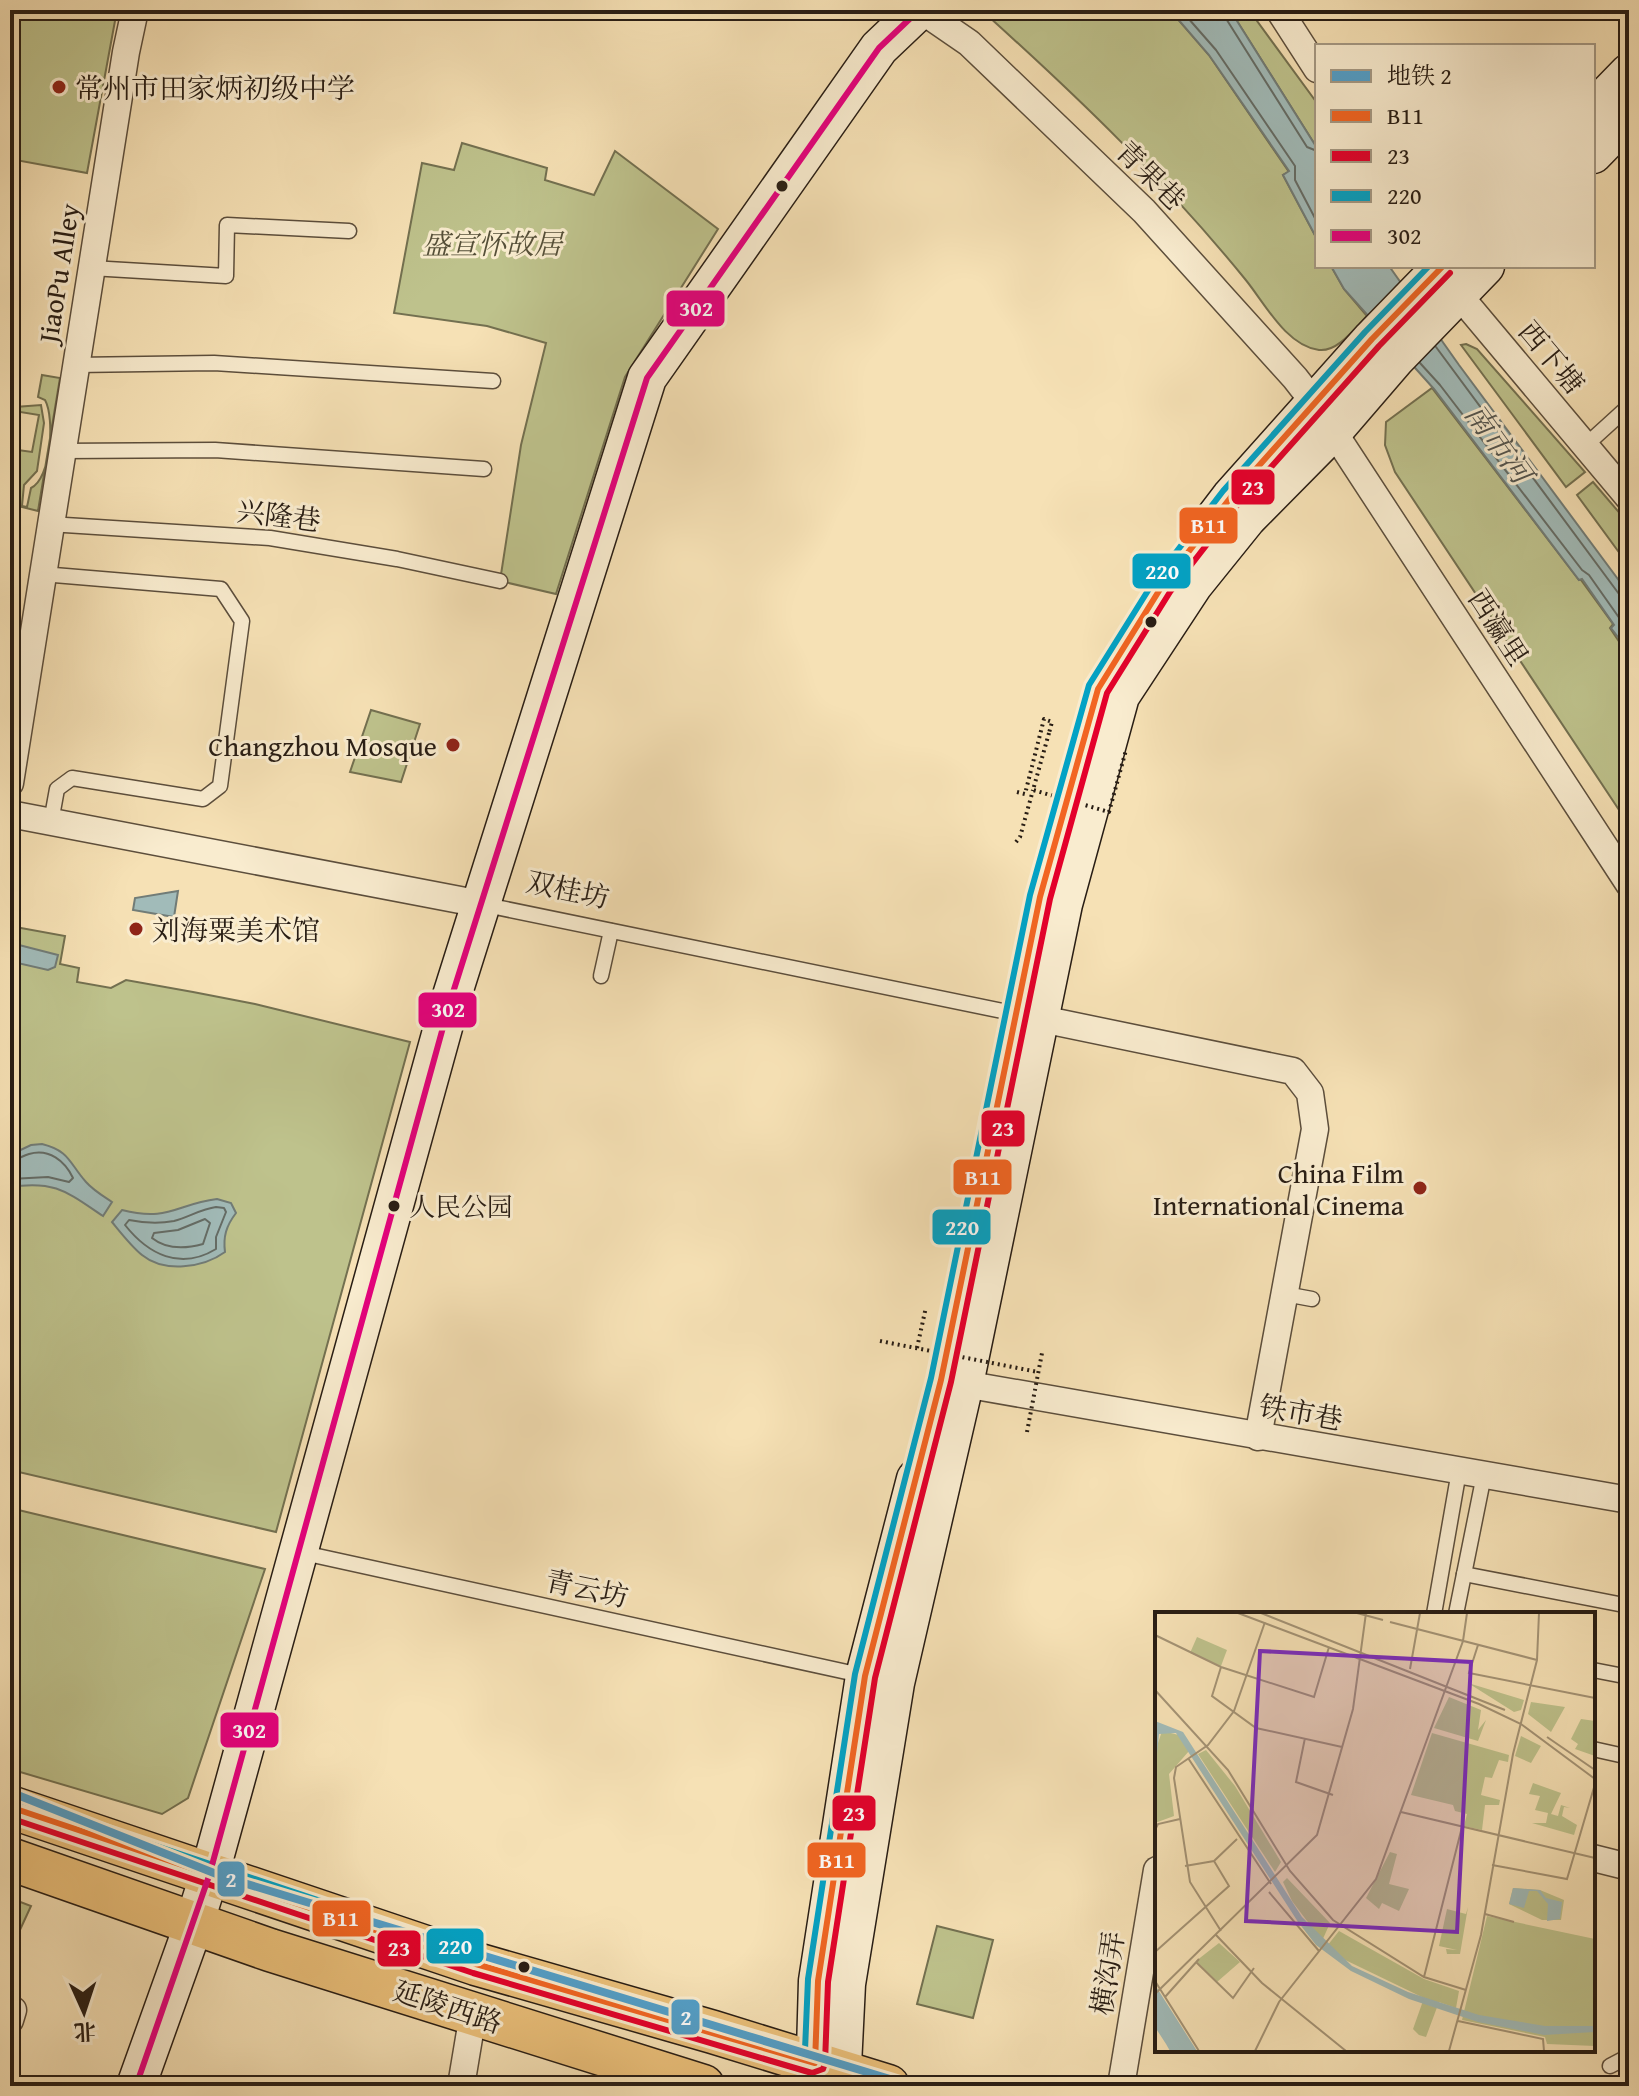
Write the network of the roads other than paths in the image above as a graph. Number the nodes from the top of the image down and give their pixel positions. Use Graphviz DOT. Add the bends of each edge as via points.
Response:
graph roads {
  1 [pos="135,10"];
  2 [pos="920,10"];
  3 [pos="1279,10"];
  4 [pos="1315,66"];
  5 [pos="1629,73"];
  6 [pos="1595,108"];
  7 [pos="1629,117"];
  8 [pos="1595,152"];
  9 [pos="349,231"];
  10 [pos="91,268"];
  11 [pos="1481,268"];
  12 [pos="1439,291"];
  13 [pos="75,365"];
  14 [pos="493,381"];
  15 [pos="1629,406"];
  16 [pos="1325,418"];
  17 [pos="1585,446"];
  18 [pos="61,451"];
  19 [pos="484,469"];
  20 [pos="1629,498"];
  21 [pos="49,524"];
  22 [pos="42,574"];
  23 [pos="500,581"];
  24 [pos="10,783"];
  25 [pos="10,814"];
  26 [pos="51,822"];
  27 [pos="1629,884"];
  28 [pos="481,904"];
  29 [pos="611,931"];
  30 [pos="601,976"];
  31 [pos="1027,1016"];
  32 [pos="1285,1294"];
  33 [pos="1312,1299"];
  34 [pos="964,1384"];
  35 [pos="1258,1437"];
  36 [pos="1471,1473"];
  37 [pos="1629,1500"];
  38 [pos="299,1551"];
  39 [pos="1464,1574"];
  40 [pos="1629,1606"];
  41 [pos="1435,1612"];
  42 [pos="1456,1612"];
  43 [pos="1595,1670"];
  44 [pos="865,1676"];
  45 [pos="1629,1677"];
  46 [pos="1595,1749"];
  47 [pos="1629,1757"];
  48 [pos="10,1807"];
  49 [pos="1595,1858"];
  50 [pos="10,1859"];
  51 [pos="1629,1867"];
  52 [pos="209,1876"];
  53 [pos="1155,1882"];
  54 [pos="194,1924"];
  55 [pos="10,2010"];
  56 [pos="473,2014"];
  57 [pos="10,2020"];
  58 [pos="1629,2056"];
  59 [pos="1610,2066"];
  60 [pos="828,2076"];
  61 [pos="136,2086"];
  62 [pos="461,2086"];
  63 [pos="703,2086"];
  64 [pos="888,2086"];
  65 [pos="1121,2086"];
  1 -- 10 [label="street, JiaoPu Alley"];
  2 -- 16 [label="street, 青果巷" via="969,43 1144,211 1287,368"];
  2 -- 28 [label="main road" via="879,48 647,378"];
  3 -- 4 [label="street"];
  5 -- 6 [label="main road"];
  7 -- 8 [label="main road"];
  9 -- 10 [label="lane" via="227,225 226,276"];
  10 -- 13 [label="street, JiaoPu Alley"];
  11 -- 12 [label="main road"];
  12 -- 16 [label="main road"];
  12 -- 17 [label="street, 西下塘"];
  13 -- 14 [label="lane" via="214,363"];
  13 -- 18 [label="street, JiaoPu Alley"];
  15 -- 17 [label="lane"];
  16 -- 27 [label="street, 西瀛里"];
  16 -- 31 [label="main road" via="1193,585 1120,696"];
  17 -- 20 [label="street, 西下塘"];
  18 -- 19 [label="lane" via="215,450"];
  18 -- 21 [label="street, JiaoPu Alley"];
  21 -- 22 [label="street, JiaoPu Alley"];
  21 -- 23 [label="lane, 兴隆巷" via="270,538"];
  22 -- 24 [label="street, JiaoPu Alley"];
  22 -- 26 [label="lane" via="221,589 242,621 220,786 203,799 72,778 57,789"];
  25 -- 26 [label="street, 双桂坊"];
  26 -- 28 [label="street, 双桂坊"];
  28 -- 29 [label="lane, 双桂坊"];
  28 -- 38 [label="main road"];
  29 -- 30 [label="lane"];
  29 -- 31 [label="lane, 双桂坊"];
  31 -- 32 [label="street" via="1293,1071 1310,1093 1315,1129"];
  31 -- 34 [label="main road"];
  31 -- 44 [label="main road"];
  32 -- 33 [label="lane"];
  32 -- 35 [label="street"];
  34 -- 35 [label="street, 铁市巷"];
  34 -- 60 [label="main road" via="895,1683"];
  35 -- 36 [label="street, 铁市巷"];
  36 -- 37 [label="street, 铁市巷"];
  36 -- 39 [label="lane"];
  36 -- 41 [label="lane"];
  38 -- 44 [label="lane, 青云坊"];
  38 -- 52 [label="main road"];
  39 -- 40 [label="lane"];
  39 -- 42 [label="lane"];
  43 -- 45 [label="lane"];
  44 -- 60 [label="main road" via="818,1981"];
  46 -- 47 [label="lane"];
  48 -- 52 [label="main road"];
  49 -- 51 [label="street"];
  50 -- 54 [label="main road, 延陵西路"];
  52 -- 54 [label="main road"];
  52 -- 60 [label="main road"];
  53 -- 65 [label="street, 横沟弄"];
  54 -- 56 [label="main road, 延陵西路"];
  54 -- 61 [label="main road"];
  55 -- 57 [label="street"];
  56 -- 62 [label="street"];
  56 -- 63 [label="main road, 延陵西路"];
  58 -- 59 [label="lane"];
  60 -- 64 [label="main road"];
}
